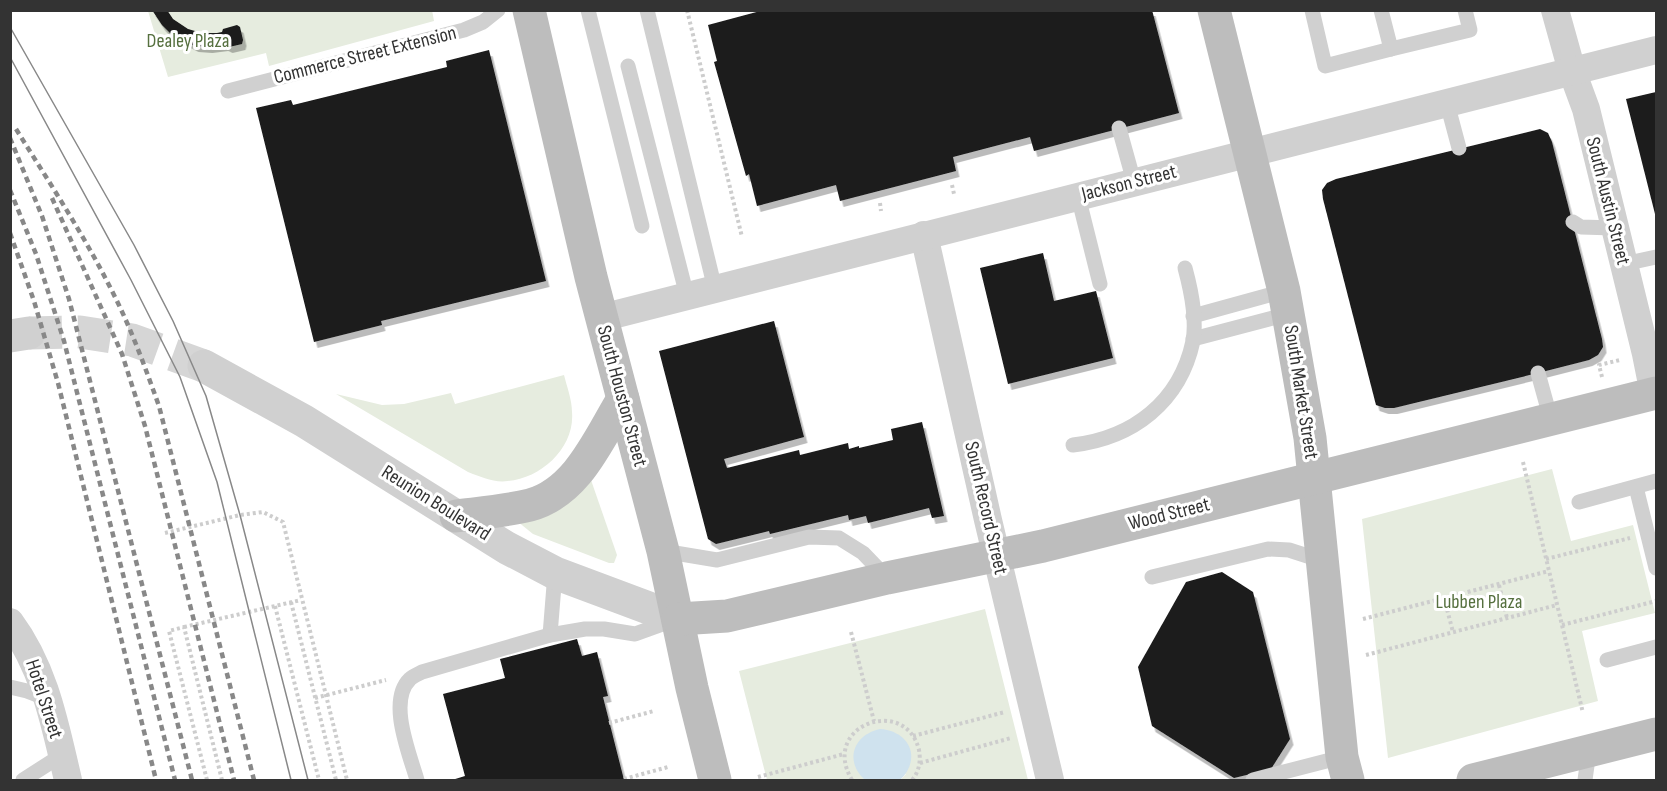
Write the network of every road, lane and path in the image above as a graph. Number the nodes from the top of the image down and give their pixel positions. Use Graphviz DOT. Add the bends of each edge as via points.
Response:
graph roads {
  1 [pos="498,10"];
  2 [pos="529,10"];
  3 [pos="588,10"];
  4 [pos="647,10"];
  5 [pos="687,10"];
  6 [pos="1214,10"];
  7 [pos="1312,10"];
  8 [pos="1381,10"];
  9 [pos="1465,10"];
  10 [pos="1555,10"];
  11 [pos="1391,49"];
  12 [pos="1656,50"];
  13 [pos="628,66"];
  14 [pos="1572,71"];
  15 [pos="228,91"];
  16 [pos="1447,103"];
  17 [pos="1119,128"];
  18 [pos="1459,148"];
  19 [pos="1250,152"];
  20 [pos="1134,182"];
  21 [pos="952,185"];
  22 [pos="954,194"];
  23 [pos="1078,196"];
  24 [pos="880,203"];
  25 [pos="881,211"];
  26 [pos="1573,222"];
  27 [pos="642,226"];
  28 [pos="1614,228"];
  29 [pos="924,235"];
  30 [pos="742,237"];
  31 [pos="1656,256"];
  32 [pos="1624,264"];
  33 [pos="1185,268"];
  34 [pos="1100,284"];
  35 [pos="716,289"];
  36 [pos="687,296"];
  37 [pos="1286,302"];
  38 [pos="1193,316"];
  39 [pos="601,318"];
  40 [pos="1193,339"];
  41 [pos="1620,360"];
  42 [pos="204,366"];
  43 [pos="1538,373"];
  44 [pos="1602,377"];
  45 [pos="623,399"];
  46 [pos="1656,400"];
  47 [pos="1551,420"];
  48 [pos="1073,445"];
  49 [pos="1523,462"];
  50 [pos="1315,478"];
  51 [pos="1656,481"];
  52 [pos="1636,487"];
  53 [pos="1580,502"];
  54 [pos="456,516"];
  55 [pos="165,533"];
  56 [pos="1652,543"];
  57 [pos="663,551"];
  58 [pos="997,555"];
  59 [pos="1546,559"];
  60 [pos="1323,561"];
  61 [pos="1656,568"];
  62 [pos="1549,571"];
  63 [pos="555,573"];
  64 [pos="1152,577"];
  65 [pos="887,578"];
  66 [pos="1499,585"];
  67 [pos="1444,598"];
  68 [pos="301,600"];
  69 [pos="1656,601"];
  70 [pos="291,602"];
  71 [pos="1557,605"];
  72 [pos="275,606"];
  73 [pos="1507,618"];
  74 [pos="678,619"];
  75 [pos="1363,620"];
  76 [pos="10,622"];
  77 [pos="1562,625"];
  78 [pos="184,627"];
  79 [pos="851,632"];
  80 [pos="1453,632"];
  81 [pos="550,635"];
  82 [pos="1656,647"];
  83 [pos="1366,655"];
  84 [pos="1607,660"];
  85 [pos="10,687"];
  86 [pos="404,688"];
  87 [pos="326,695"];
  88 [pos="315,698"];
  89 [pos="48,699"];
  90 [pos="654,711"];
  91 [pos="1005,712"];
  92 [pos="1583,714"];
  93 [pos="874,721"];
  94 [pos="609,723"];
  95 [pos="1656,734"];
  96 [pos="913,736"];
  97 [pos="1011,738"];
  98 [pos="844,754"];
  99 [pos="920,763"];
  100 [pos="1587,766"];
  101 [pos="668,767"];
  102 [pos="65,768"];
  103 [pos="1345,769"];
  104 [pos="758,777"];
  105 [pos="624,779"];
  106 [pos="1485,779"];
  107 [pos="23,780"];
  108 [pos="207,780"];
  109 [pos="222,780"];
  110 [pos="319,780"];
  111 [pos="336,780"];
  112 [pos="347,780"];
  113 [pos="417,780"];
  114 [pos="716,780"];
  115 [pos="852,780"];
  116 [pos="912,780"];
  117 [pos="1050,780"];
  118 [pos="1253,780"];
  1 -- 15 [label="lane, Commerce Street Extension" via="464,30"];
  2 -- 39 [label="main road, South Houston Street"];
  3 -- 27 [label="lane"];
  4 -- 35 [label="lane"];
  5 -- 30 [label="path"];
  6 -- 19 [label="main road, South Market Street"];
  7 -- 11 [label="lane" via="1325,66"];
  8 -- 11 [label="lane"];
  9 -- 11 [label="lane" via="1470,30"];
  10 -- 14 [label="street, South Austin Street"];
  12 -- 14 [label="street, Jackson Street"];
  13 -- 36 [label="lane"];
  14 -- 16 [label="street, Jackson Street"];
  14 -- 28 [label="street, South Austin Street" via="1586,109"];
  16 -- 18 [label="lane"];
  16 -- 19 [label="street, Jackson Street"];
  17 -- 20 [label="lane"];
  19 -- 20 [label="street, Jackson Street"];
  19 -- 37 [label="main road, South Market Street"];
  20 -- 23 [label="street, Jackson Street"];
  21 -- 22 [label="path"];
  23 -- 29 [label="street, Jackson Street"];
  23 -- 34 [label="lane"];
  24 -- 25 [label="path"];
  26 -- 28 [label="lane" via="1581,227"];
  28 -- 32 [label="street, South Austin Street"];
  29 -- 35 [label="street, Jackson Street"];
  29 -- 58 [label="street, South Record Street"];
  31 -- 32 [label="lane"];
  32 -- 46 [label="street, South Austin Street"];
  33 -- 38 [label="lane"];
  35 -- 36 [label="street, Jackson Street"];
  36 -- 39 [label="street, Jackson Street"];
  37 -- 38 [label="lane"];
  37 -- 40 [label="lane"];
  37 -- 50 [label="main road, South Market Street"];
  38 -- 40 [label="lane"];
  39 -- 45 [label="main road, South Houston Street"];
  40 -- 48 [label="lane" via="1186,362 1157,409 1118,435"];
  41 -- 44 [label="path" via="1599,364"];
  42 -- 54 [label="street, Reunion Boulevard" via="304,421"];
  43 -- 47 [label="lane"];
  45 -- 54 [label="main road" via="580,469 561,490 531,504"];
  45 -- 57 [label="main road, South Houston Street"];
  46 -- 47 [label="main road, Wood Street"];
  47 -- 50 [label="main road, Wood Street"];
  49 -- 59 [label="path"];
  50 -- 58 [label="main road, Wood Street"];
  50 -- 60 [label="main road, South Market Street"];
  51 -- 52 [label="lane"];
  52 -- 53 [label="lane"];
  52 -- 56 [label="lane"];
  54 -- 63 [label="street, Reunion Boulevard"];
  55 -- 68 [label="path" via="263,512 283,522"];
  56 -- 59 [label="path"];
  56 -- 61 [label="lane"];
  57 -- 65 [label="lane" via="717,560 809,537 839,538 863,554"];
  57 -- 74 [label="main road, South Houston Street"];
  58 -- 65 [label="main road, Wood Street"];
  58 -- 117 [label="street, South Record Street"];
  59 -- 62 [label="path"];
  60 -- 64 [label="lane" via="1277,548"];
  60 -- 103 [label="main road, South Market Street"];
  62 -- 66 [label="path"];
  62 -- 71 [label="path"];
  63 -- 74 [label="street, Reunion Boulevard"];
  63 -- 81 [label="lane"];
  65 -- 74 [label="main road, Wood Street" via="727,616"];
  66 -- 67 [label="path"];
  66 -- 73 [label="path"];
  67 -- 75 [label="path"];
  67 -- 80 [label="path"];
  68 -- 70 [label="path"];
  68 -- 87 [label="path"];
  69 -- 77 [label="path"];
  70 -- 72 [label="path"];
  70 -- 88 [label="path"];
  71 -- 73 [label="path"];
  71 -- 77 [label="path"];
  72 -- 78 [label="path"];
  72 -- 110 [label="path"];
  73 -- 80 [label="path"];
  74 -- 81 [label="lane" via="635,634 585,628"];
  74 -- 114 [label="main road, South Houston Street"];
  76 -- 89 [label="street, Hotel Street" via="24,641"];
  77 -- 92 [label="path"];
  78 -- 108 [label="path" via="169,631"];
  78 -- 109 [label="path"];
  79 -- 93 [label="path"];
  80 -- 83 [label="path"];
  81 -- 86 [label="lane" via="422,672"];
  82 -- 84 [label="lane"];
  85 -- 89 [label="lane"];
  86 -- 87 [label="path" via="390,679"];
  86 -- 113 [label="lane" via="401,720"];
  87 -- 88 [label="path"];
  87 -- 112 [label="path"];
  88 -- 111 [label="path"];
  89 -- 102 [label="street, Hotel Street"];
  90 -- 94 [label="path"];
  91 -- 96 [label="path"];
  93 -- 96 [label="path" via="892,721"];
  93 -- 98 [label="path" via="854,732"];
  95 -- 100 [label="main road"];
  96 -- 99 [label="path"];
  97 -- 99 [label="path"];
  98 -- 104 [label="path"];
  98 -- 115 [label="path"];
  99 -- 116 [label="path"];
  100 -- 106 [label="main road"];
  101 -- 105 [label="path"];
  102 -- 107 [label="lane"];
  103 -- 118 [label="lane"];
}
